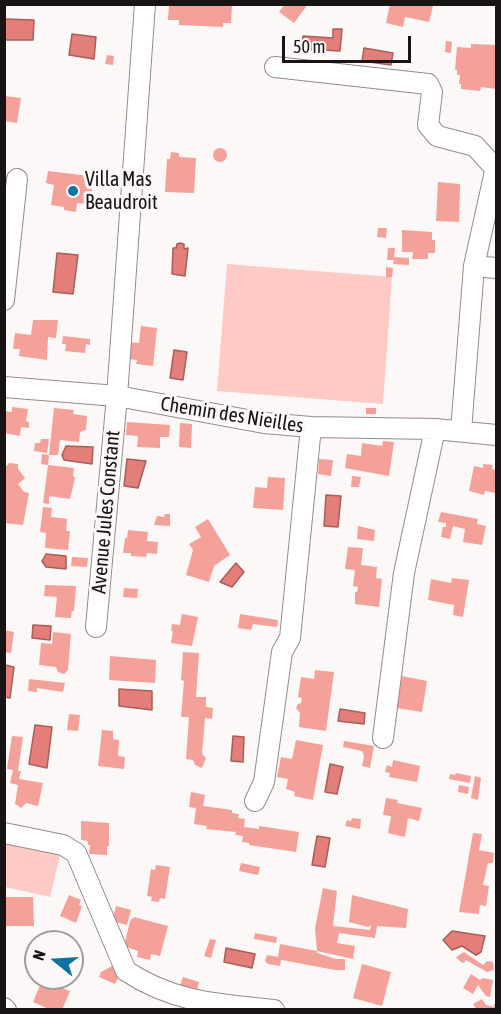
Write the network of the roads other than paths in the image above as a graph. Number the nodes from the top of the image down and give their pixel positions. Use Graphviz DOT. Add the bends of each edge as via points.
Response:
graph roads {
  1 [pos="145,4"];
  2 [pos="275,67"];
  3 [pos="496,168"];
  4 [pos="17,179"];
  5 [pos="474,266"];
  6 [pos="496,268"];
  7 [pos="4,300"];
  8 [pos="4,387"];
  9 [pos="117,396"];
  10 [pos="311,427"];
  11 [pos="435,429"];
  12 [pos="461,431"];
  13 [pos="496,435"];
  14 [pos="96,627"];
  15 [pos="384,738"];
  16 [pos="255,801"];
  17 [pos="4,833"];
  18 [pos="274,1010"];
  1 -- 9 [label="street, Avenue Jules Constant"];
  2 -- 3 [label="street" via="428,84 432,92 428,125 437,136 475,146"];
  3 -- 5 [label="street"];
  4 -- 7 [label="street"];
  5 -- 6 [label="street"];
  5 -- 12 [label="street"];
  8 -- 9 [label="street, Chemin des Nieilles"];
  9 -- 10 [label="street, Chemin des Nieilles" via="264,423"];
  9 -- 14 [label="street, Avenue Jules Constant"];
  10 -- 11 [label="street, Chemin des Nieilles"];
  10 -- 16 [label="street" via="290,638 282,652 264,782"];
  11 -- 12 [label="street, Chemin des Nieilles"];
  11 -- 15 [label="street" via="404,573"];
  12 -- 13 [label="street, Chemin des Nieilles"];
  17 -- 18 [label="street" via="63,845 76,853 126,971 183,998"];
}
